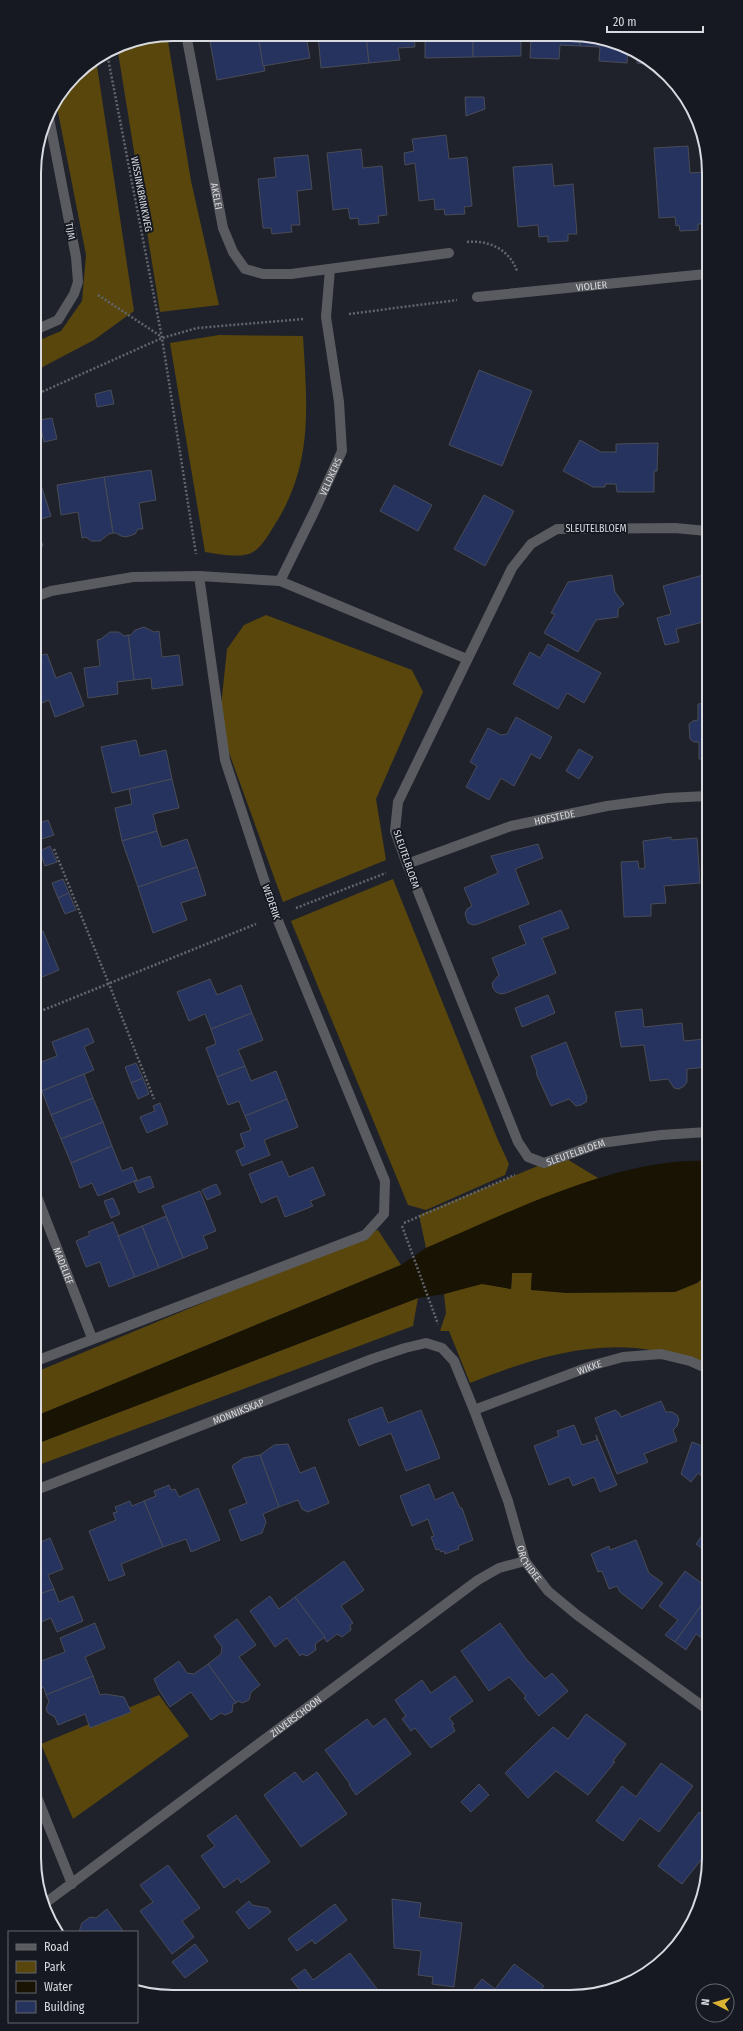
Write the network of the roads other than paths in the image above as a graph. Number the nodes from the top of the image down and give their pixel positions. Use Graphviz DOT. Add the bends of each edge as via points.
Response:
graph roads {
  1 [pos="187,41"];
  2 [pos="50,125"];
  3 [pos="449,253"];
  4 [pos="330,269"];
  5 [pos="702,274"];
  6 [pos="477,297"];
  7 [pos="41,327"];
  8 [pos="702,531"];
  9 [pos="199,576"];
  10 [pos="280,580"];
  11 [pos="41,595"];
  12 [pos="466,659"];
  13 [pos="702,796"];
  14 [pos="407,864"];
  15 [pos="702,1132"];
  16 [pos="41,1207"];
  17 [pos="92,1338"];
  18 [pos="442,1348"];
  19 [pos="41,1359"];
  20 [pos="702,1366"];
  21 [pos="474,1410"];
  22 [pos="41,1488"];
  23 [pos="525,1561"];
  24 [pos="702,1706"];
  25 [pos="41,1807"];
  26 [pos="72,1884"];
  27 [pos="48,1901"];
  1 -- 4 [label="street, AKELEI" via="223,228 233,252 245,269 263,274 292,274"];
  2 -- 7 [label="street, TIJM" via="76,258 78,282 74,294 58,320"];
  3 -- 4 [label="street, AKELEI"];
  4 -- 10 [label="street, VELDKERS" via="326,317 339,402 342,451"];
  5 -- 6 [label="street, VIOLIER"];
  8 -- 12 [label="street, SLEUTELBLOEM" via="675,528 557,529 531,544 512,568"];
  9 -- 10 [label="street"];
  9 -- 11 [label="street" via="133,577"];
  9 -- 17 [label="street, WEDERIK" via="225,760 276,916 386,1181 384,1214 365,1235"];
  10 -- 12 [label="street"];
  12 -- 14 [label="street, SLEUTELBLOEM" via="398,802 395,831"];
  13 -- 14 [label="street, HOFSTEDE" via="606,806 511,826"];
  14 -- 15 [label="street, SLEUTELBLOEM" via="518,1142 528,1157 544,1163 601,1143"];
  16 -- 17 [label="street, MADELIEF"];
  17 -- 19 [label="street"];
  18 -- 21 [label="street, ORCHIDEE" via="454,1361"];
  18 -- 22 [label="street, MONNIKSKAP" via="426,1343 372,1359"];
  20 -- 21 [label="street, WIKKE" via="661,1354 623,1357 594,1364"];
  21 -- 23 [label="street, ORCHIDEE" via="508,1501"];
  23 -- 24 [label="street, ORCHIDEE" via="548,1591 577,1615"];
  23 -- 26 [label="street, ZILVERSCHOON" via="499,1568 478,1580"];
  25 -- 26 [label="street"];
  26 -- 27 [label="street, ZILVERSCHOON"];
}
